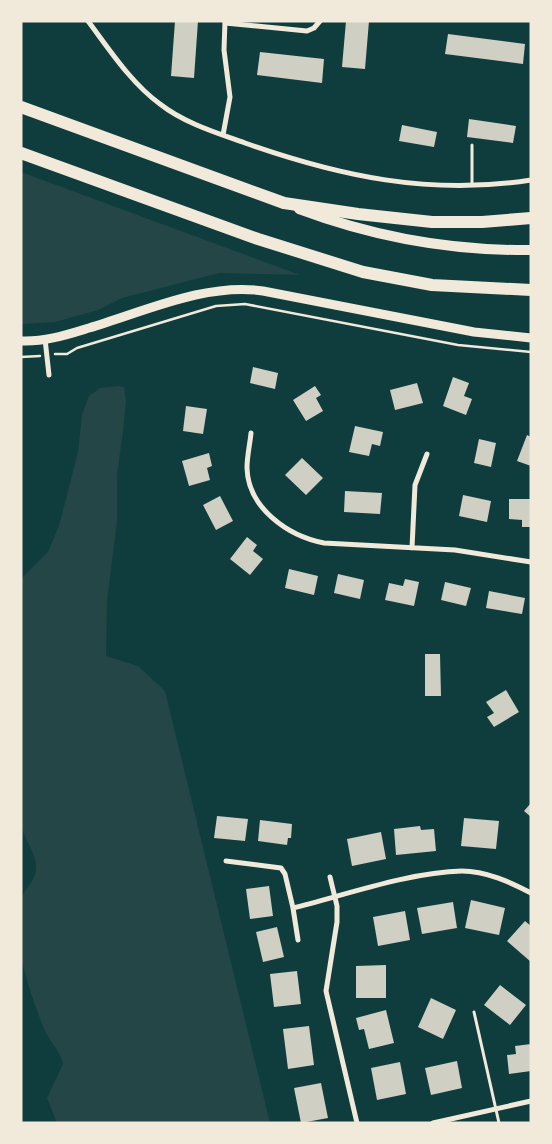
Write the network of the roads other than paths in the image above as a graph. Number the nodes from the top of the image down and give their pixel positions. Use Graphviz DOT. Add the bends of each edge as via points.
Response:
graph roads {
  1 [pos="88,21"];
  2 [pos="320,21"];
  3 [pos="225,22"];
  4 [pos="21,107"];
  5 [pos="223,135"];
  6 [pos="472,145"];
  7 [pos="21,153"];
  8 [pos="531,180"];
  9 [pos="472,185"];
  10 [pos="284,202"];
  11 [pos="531,218"];
  12 [pos="531,250"];
  13 [pos="531,290"];
  14 [pos="531,338"];
  15 [pos="46,339"];
  16 [pos="21,341"];
  17 [pos="49,376"];
  18 [pos="251,433"];
  19 [pos="427,454"];
  20 [pos="412,548"];
  21 [pos="531,562"];
  22 [pos="226,861"];
  23 [pos="330,877"];
  24 [pos="531,893"];
  25 [pos="335,898"];
  26 [pos="293,908"];
  27 [pos="298,940"];
  28 [pos="474,1012"];
  29 [pos="531,1101"];
  30 [pos="495,1109"];
  31 [pos="357,1123"];
  32 [pos="433,1123"];
  33 [pos="499,1123"];
  1 -- 5 [label="street" via="118,62 159,104"];
  2 -- 3 [label="street" via="307,31"];
  3 -- 5 [label="street" via="224,50 230,97"];
  4 -- 10 [label="highway"];
  5 -- 9 [label="street" via="301,163 364,178"];
  6 -- 9 [label="lane"];
  7 -- 13 [label="highway" via="363,272 432,285"];
  8 -- 9 [label="street"];
  10 -- 11 [label="highway" via="432,222"];
  10 -- 12 [label="main road" via="351,227 407,240 462,247"];
  14 -- 15 [label="street" via="474,332 238,288 201,294"];
  15 -- 16 [label="street"];
  15 -- 17 [label="street"];
  18 -- 20 [label="street" via="247,468 250,481 263,508 282,526 303,538 324,543"];
  19 -- 20 [label="street" via="415,485"];
  20 -- 21 [label="street" via="482,553"];
  22 -- 26 [label="street" via="281,868"];
  23 -- 25 [label="street"];
  24 -- 25 [label="street" via="490,876 463,871 429,875"];
  25 -- 26 [label="street"];
  25 -- 31 [label="street" via="337,922 326,991"];
  26 -- 27 [label="street"];
  28 -- 30 [label="lane"];
  29 -- 30 [label="street"];
  30 -- 32 [label="street"];
  30 -- 33 [label="lane"];
}
